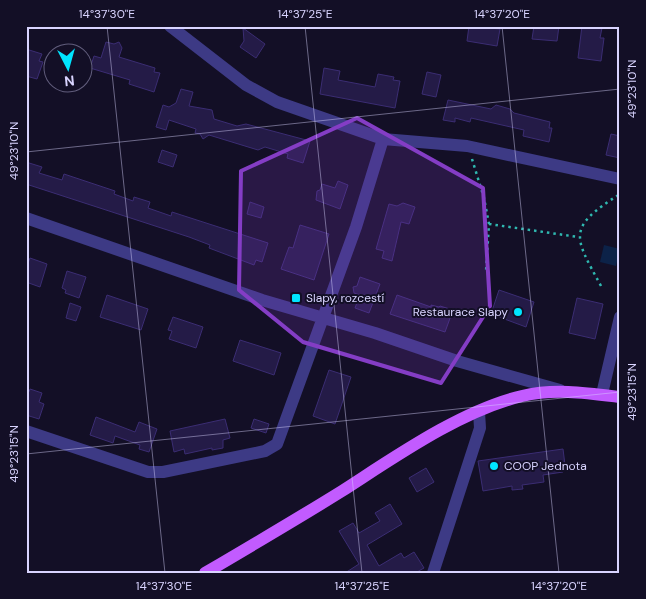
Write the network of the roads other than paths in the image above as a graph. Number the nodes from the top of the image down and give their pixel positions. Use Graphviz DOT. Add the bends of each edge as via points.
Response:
graph roads {
  1 [pos="170,26"];
  2 [pos="383,139"];
  3 [pos="620,179"];
  4 [pos="26,218"];
  5 [pos="620,317"];
  6 [pos="324,318"];
  7 [pos="564,391"];
  8 [pos="602,394"];
  9 [pos="620,397"];
  10 [pos="479,412"];
  11 [pos="26,431"];
  12 [pos="205,573"];
  13 [pos="433,573"];
  1 -- 2 [label="street" via="246,85 277,102"];
  2 -- 3 [label="street" via="467,146"];
  2 -- 6 [label="street"];
  4 -- 6 [label="street" via="262,300"];
  5 -- 8 [label="street"];
  6 -- 7 [label="street"];
  6 -- 11 [label="street" via="277,444 265,451 163,472 148,472"];
  7 -- 8 [label="main road"];
  7 -- 10 [label="main road" via="524,395"];
  8 -- 9 [label="main road"];
  10 -- 12 [label="main road" via="413,445"];
  10 -- 13 [label="street" via="480,428"];
}
